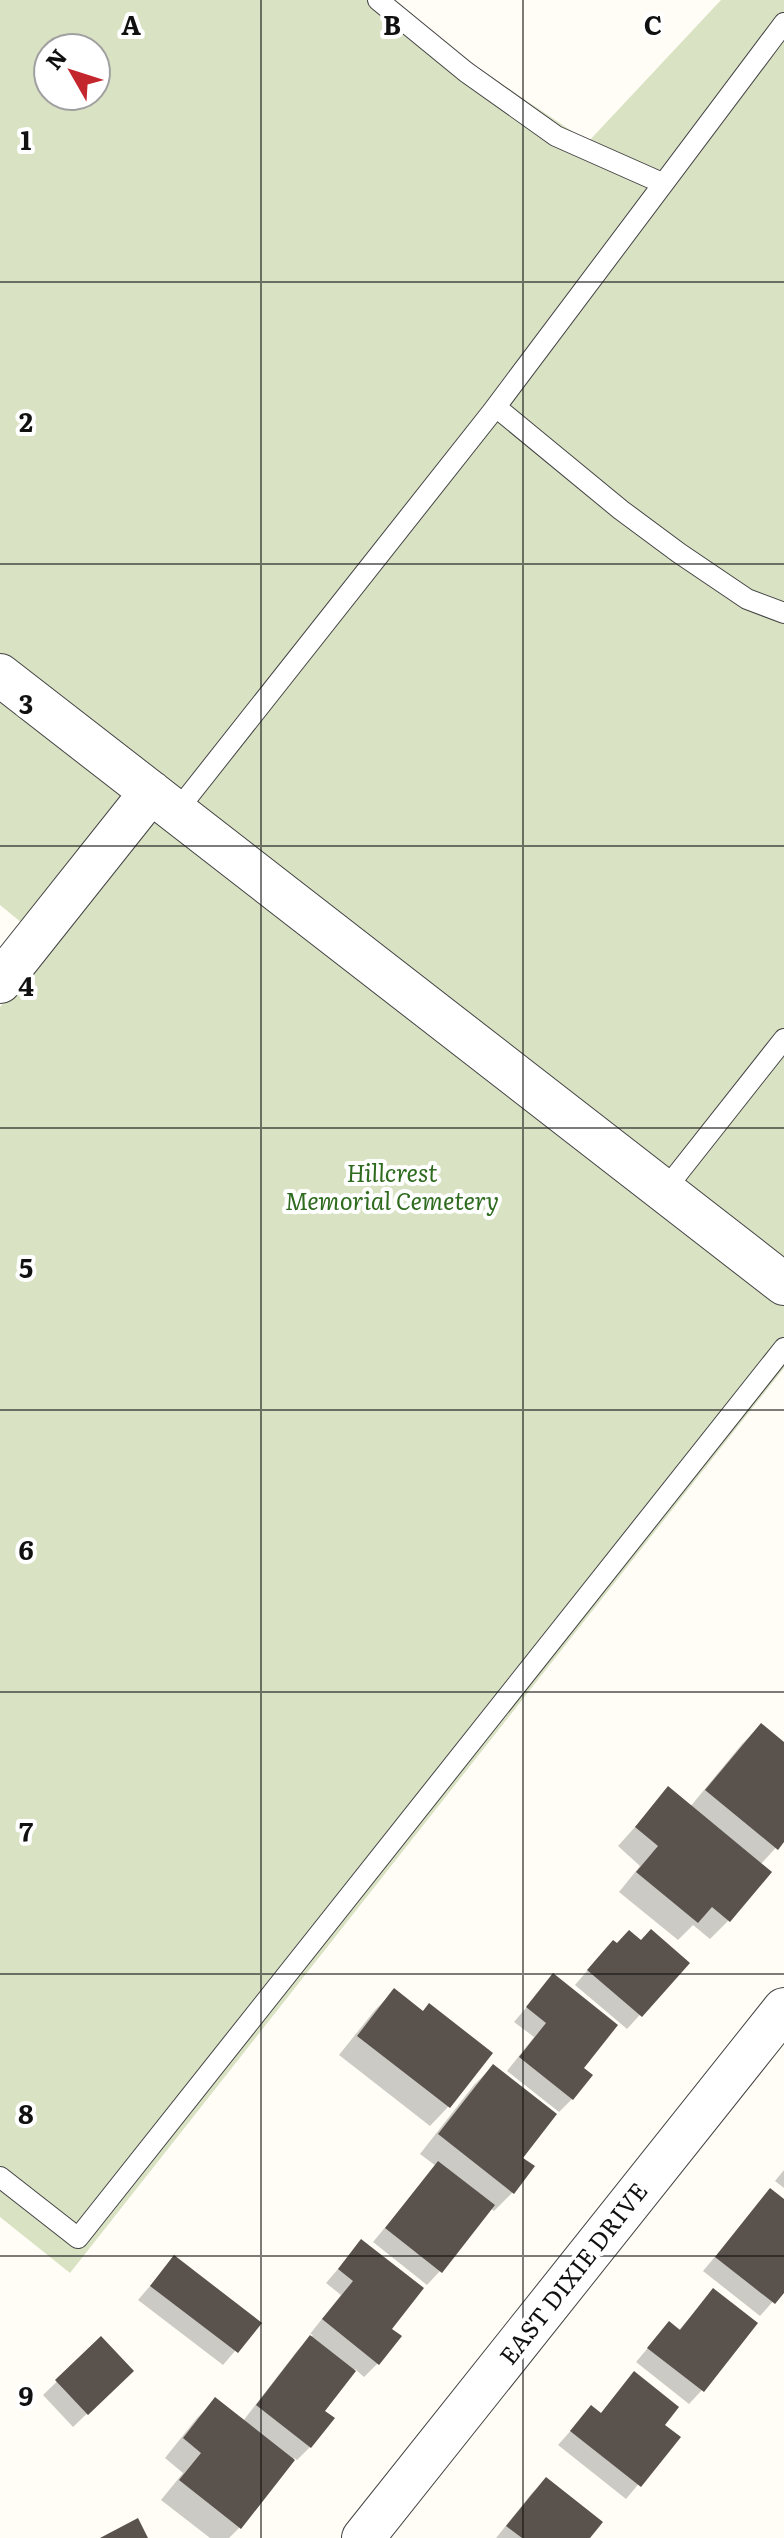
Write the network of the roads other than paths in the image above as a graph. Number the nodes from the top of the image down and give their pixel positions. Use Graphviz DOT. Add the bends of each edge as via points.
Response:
graph roads {
  1 [pos="378,0"];
  2 [pos="784,23"];
  3 [pos="662,183"];
  4 [pos="496,407"];
  5 [pos="784,613"];
  6 [pos="0,675"];
  7 [pos="164,802"];
  8 [pos="0,982"];
  9 [pos="784,1039"];
  10 [pos="664,1191"];
  11 [pos="784,1284"];
  12 [pos="784,1348"];
  13 [pos="784,2009"];
  14 [pos="0,2177"];
  15 [pos="382,2532"];
  1 -- 3 [label="lane" via="556,136"];
  2 -- 3 [label="lane"];
  3 -- 4 [label="lane"];
  4 -- 5 [label="lane" via="679,553 747,599"];
  4 -- 7 [label="lane"];
  6 -- 7 [label="street"];
  7 -- 8 [label="street"];
  7 -- 10 [label="street"];
  9 -- 10 [label="lane"];
  10 -- 11 [label="street"];
  12 -- 14 [label="lane" via="78,2238"];
  13 -- 15 [label="street, EAST DIXIE DRIVE"];
}
